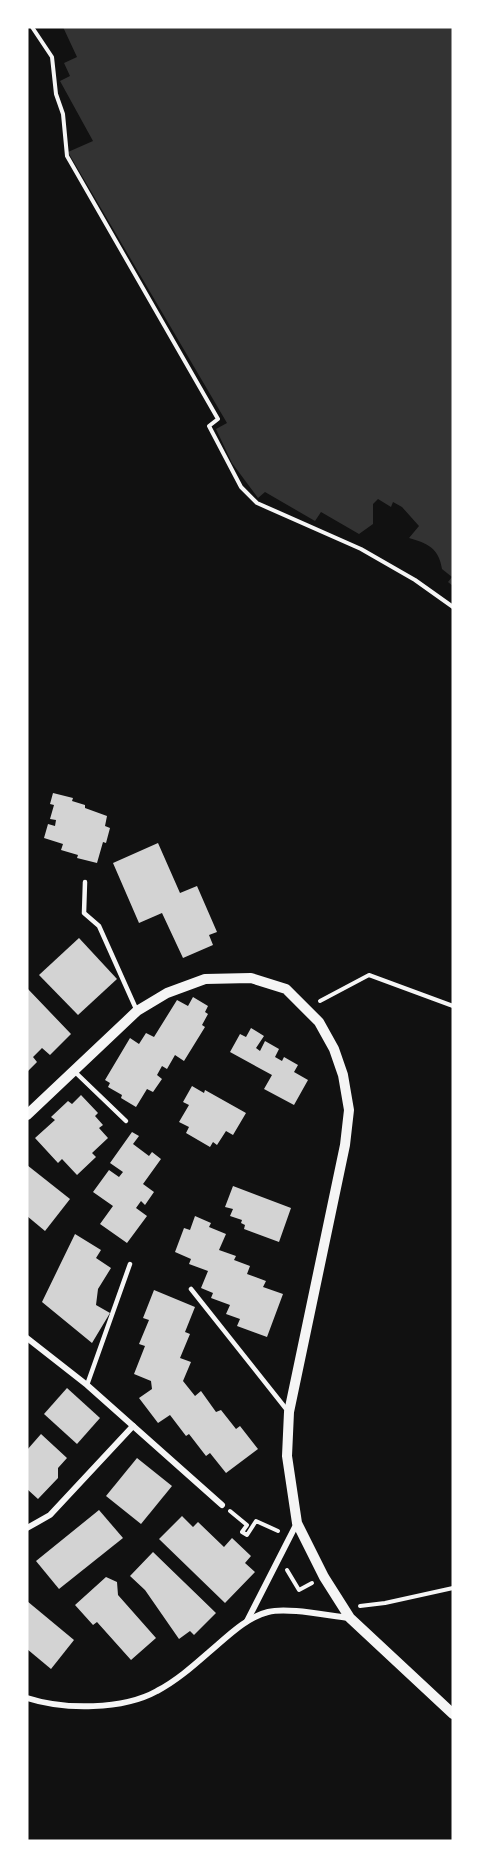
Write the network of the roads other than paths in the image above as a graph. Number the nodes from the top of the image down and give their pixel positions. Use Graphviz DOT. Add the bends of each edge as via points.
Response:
graph roads {
  1 [pos="85,882"];
  2 [pos="137,1011"];
  3 [pos="74,1071"];
  4 [pos="27,1115"];
  5 [pos="126,1121"];
  6 [pos="130,1264"];
  7 [pos="191,1289"];
  8 [pos="27,1338"];
  9 [pos="87,1385"];
  10 [pos="289,1412"];
  11 [pos="133,1426"];
  12 [pos="222,1505"];
  13 [pos="297,1522"];
  14 [pos="27,1528"];
  15 [pos="347,1613"];
  16 [pos="247,1622"];
  17 [pos="27,1698"];
  18 [pos="453,1714"];
  1 -- 2 [label="lane" via="84,913 99,926"];
  2 -- 3 [label="street"];
  2 -- 10 [label="street" via="167,993 206,979 251,978 286,989 306,1008 319,1022 344,1075 348,1110 345,1145"];
  3 -- 4 [label="street"];
  3 -- 5 [label="lane"];
  6 -- 9 [label="lane"];
  7 -- 10 [label="lane"];
  8 -- 9 [label="street"];
  9 -- 11 [label="street"];
  10 -- 13 [label="street" via="287,1456"];
  11 -- 12 [label="street"];
  11 -- 14 [label="street" via="50,1515"];
  13 -- 15 [label="street"];
  13 -- 16 [label="street"];
  15 -- 16 [label="street" via="268,1612"];
  15 -- 18 [label="street"];
  16 -- 17 [label="street" via="185,1674 155,1692 116,1704 77,1707"];
}
